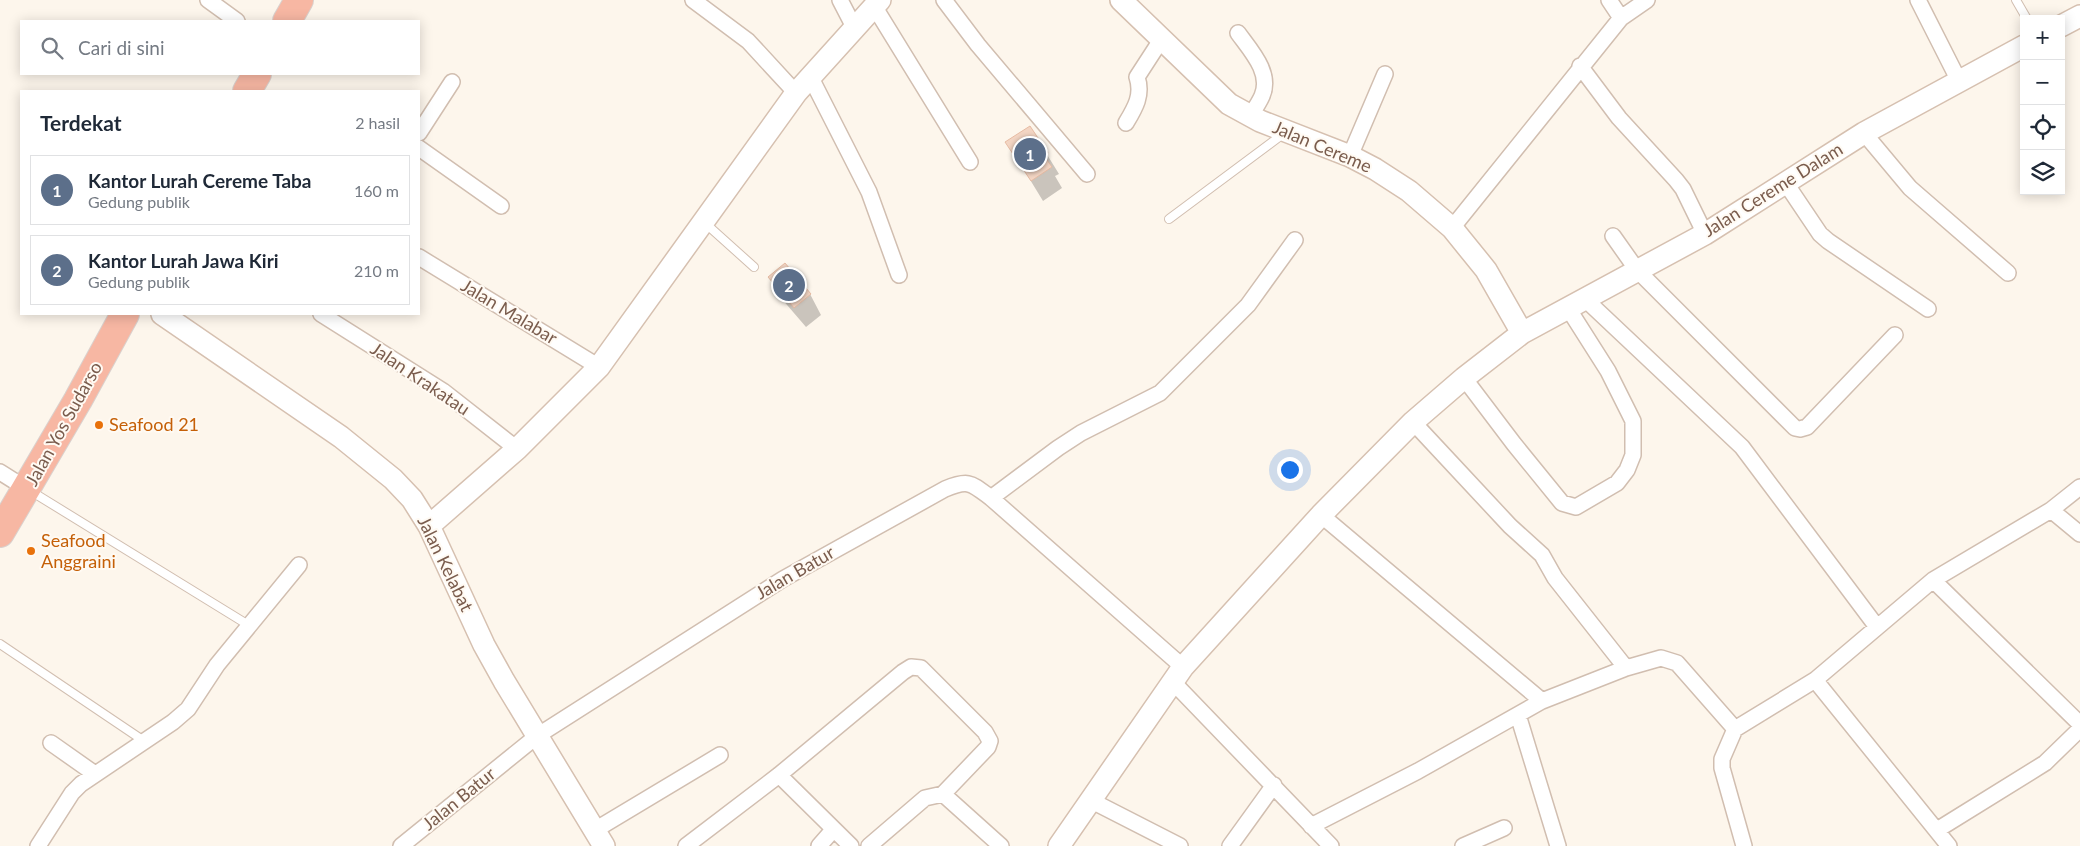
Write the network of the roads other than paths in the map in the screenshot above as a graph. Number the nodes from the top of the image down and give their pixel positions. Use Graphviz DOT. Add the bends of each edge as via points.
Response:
graph roads {
  1 [pos="208,0"];
  2 [pos="299,0"];
  3 [pos="693,0"];
  4 [pos="840,0"];
  5 [pos="944,0"];
  6 [pos="1121,0"];
  7 [pos="1609,0"];
  8 [pos="1647,0"];
  9 [pos="1918,0"];
  10 [pos="2016,0"];
  11 [pos="877,3"];
  12 [pos="2024,15"];
  13 [pos="2080,16"];
  14 [pos="1621,18"];
  15 [pos="236,20"];
  16 [pos="288,20"];
  17 [pos="2065,24"];
  18 [pos="854,27"];
  19 [pos="1238,33"];
  20 [pos="1162,40"];
  21 [pos="2020,48"];
  22 [pos="1580,66"];
  23 [pos="1385,74"];
  24 [pos="256,75"];
  25 [pos="810,76"];
  26 [pos="1959,81"];
  27 [pos="452,82"];
  28 [pos="248,90"];
  29 [pos="796,93"];
  30 [pos="1250,116"];
  31 [pos="1126,123"];
  32 [pos="420,131"];
  33 [pos="1287,131"];
  34 [pos="1864,133"];
  35 [pos="420,149"];
  36 [pos="1350,156"];
  37 [pos="970,162"];
  38 [pos="1087,174"];
  39 [pos="1785,182"];
  40 [pos="501,206"];
  41 [pos="1169,220"];
  42 [pos="703,222"];
  43 [pos="1452,228"];
  44 [pos="1705,234"];
  45 [pos="1613,236"];
  46 [pos="1296,240"];
  47 [pos="420,258"];
  48 [pos="754,267"];
  49 [pos="1638,270"];
  50 [pos="2008,274"];
  51 [pos="899,275"];
  52 [pos="1577,303"];
  53 [pos="1928,310"];
  54 [pos="124,315"];
  55 [pos="163,315"];
  56 [pos="323,315"];
  57 [pos="1522,333"];
  58 [pos="1895,335"];
  59 [pos="599,367"];
  60 [pos="1464,378"];
  61 [pos="1413,422"];
  62 [pos="517,449"];
  63 [pos="0,472"];
  64 [pos="2080,487"];
  65 [pos="28,489"];
  66 [pos="991,498"];
  67 [pos="2051,510"];
  68 [pos="1321,515"];
  69 [pos="429,526"];
  70 [pos="0,534"];
  71 [pos="2080,534"];
  72 [pos="299,565"];
  73 [pos="1933,580"];
  74 [pos="250,626"];
  75 [pos="1877,627"];
  76 [pos="0,644"];
  77 [pos="1626,668"];
  78 [pos="1178,674"];
  79 [pos="1815,680"];
  80 [pos="1542,701"];
  81 [pos="1518,715"];
  82 [pos="2080,724"];
  83 [pos="2080,729"];
  84 [pos="1735,730"];
  85 [pos="537,736"];
  86 [pos="144,741"];
  87 [pos="51,744"];
  88 [pos="720,755"];
  89 [pos="95,774"];
  90 [pos="779,775"];
  91 [pos="1274,785"];
  92 [pos="943,794"];
  93 [pos="1090,800"];
  94 [pos="1504,828"];
  95 [pos="833,830"];
  96 [pos="1937,830"];
  97 [pos="1317,835"];
  98 [pos="599,838"];
  99 [pos="38,846"];
  100 [pos="401,846"];
  101 [pos="686,846"];
  102 [pos="819,846"];
  103 [pos="851,846"];
  104 [pos="869,846"];
  105 [pos="1001,846"];
  106 [pos="1059,846"];
  107 [pos="1180,846"];
  108 [pos="1230,846"];
  109 [pos="1331,846"];
  110 [pos="1463,846"];
  111 [pos="1558,846"];
  112 [pos="1744,846"];
  113 [pos="1949,846"];
  1 -- 15 [label="street"];
  2 -- 16 [label="highway"];
  3 -- 29 [label="street" via="748,41"];
  4 -- 18 [label="street"];
  5 -- 38 [label="street"];
  6 -- 20 [label="street, Jalan Cereme"];
  7 -- 14 [label="street"];
  8 -- 14 [label="street"];
  9 -- 26 [label="street"];
  10 -- 12 [label="lane"];
  11 -- 18 [label="street"];
  11 -- 37 [label="street"];
  13 -- 17 [label="street"];
  14 -- 22 [label="street"];
  18 -- 25 [label="street"];
  19 -- 30 [label="street" via="1260,63 1264,76 1263,95"];
  20 -- 30 [label="street, Jalan Cereme" via="1219,97"];
  20 -- 31 [label="street" via="1137,77 1138,103"];
  21 -- 26 [label="street, Jalan Cereme Dalam"];
  22 -- 43 [label="street"];
  22 -- 44 [label="street" via="1620,118 1683,189"];
  23 -- 36 [label="street"];
  24 -- 28 [label="highway"];
  25 -- 29 [label="street"];
  25 -- 51 [label="street" via="865,183"];
  26 -- 34 [label="street, Jalan Cereme Dalam"];
  27 -- 32 [label="street"];
  29 -- 42 [label="street"];
  30 -- 33 [label="street, Jalan Cereme"];
  33 -- 36 [label="street, Jalan Cereme"];
  33 -- 41 [label="lane"];
  34 -- 39 [label="street, Jalan Cereme Dalam"];
  34 -- 50 [label="street" via="1910,188"];
  35 -- 40 [label="street"];
  36 -- 43 [label="street, Jalan Cereme" via="1409,191"];
  39 -- 44 [label="street, Jalan Cereme Dalam"];
  39 -- 53 [label="street" via="1820,234"];
  42 -- 48 [label="lane"];
  42 -- 59 [label="street"];
  43 -- 57 [label="street, Jalan Cereme" via="1486,270"];
  44 -- 49 [label="street, Jalan Cereme Dalam"];
  45 -- 49 [label="street"];
  46 -- 66 [label="street" via="1248,305 1160,393 1081,433"];
  47 -- 59 [label="street, Jalan Malabar"];
  49 -- 52 [label="street, Jalan Cereme Dalam"];
  49 -- 58 [label="street" via="1794,428 1807,427"];
  52 -- 57 [label="street, Jalan Cereme Dalam"];
  52 -- 60 [label="street" via="1633,421 1633,455 1617,483 1576,506 1562,503"];
  52 -- 75 [label="street" via="1742,447"];
  54 -- 65 [label="highway, Jalan Yos Sudarso"];
  55 -- 69 [label="street, Jalan Kelabat" via="341,437 393,479 412,499"];
  56 -- 62 [label="street, Jalan Krakatau" via="443,391"];
  57 -- 60 [label="street, Jalan Cereme Dalam"];
  59 -- 62 [label="street"];
  60 -- 61 [label="street, Jalan Cereme Dalam"];
  61 -- 68 [label="street, Jalan Cereme Dalam"];
  61 -- 77 [label="street" via="1510,526 1542,554 1555,578"];
  62 -- 69 [label="street"];
  63 -- 65 [label="street"];
  64 -- 67 [label="street"];
  65 -- 70 [label="highway, Jalan Yos Sudarso"];
  65 -- 74 [label="lane"];
  66 -- 78 [label="street, Jalan Batur"];
  66 -- 85 [label="street, Jalan Batur" via="973,484 960,483 944,489 783,578"];
  67 -- 71 [label="street"];
  67 -- 73 [label="street"];
  68 -- 78 [label="street, Jalan Cereme Dalam"];
  68 -- 80 [label="street"];
  69 -- 85 [label="street, Jalan Kelabat" via="484,646"];
  72 -- 74 [label="street"];
  73 -- 75 [label="street"];
  73 -- 82 [label="street"];
  74 -- 86 [label="street" via="217,665 188,709"];
  75 -- 79 [label="street"];
  76 -- 86 [label="lane"];
  77 -- 80 [label="street"];
  77 -- 84 [label="street" via="1661,658 1678,663"];
  78 -- 91 [label="street, Jalan Batur"];
  78 -- 93 [label="street, Jalan Cereme Dalam"];
  79 -- 84 [label="street"];
  79 -- 96 [label="street"];
  80 -- 81 [label="street"];
  81 -- 97 [label="street" via="1418,771"];
  81 -- 111 [label="street"];
  83 -- 96 [label="street" via="2045,763"];
  84 -- 112 [label="street" via="1722,759 1722,768"];
  85 -- 98 [label="street, Jalan Kelabat"];
  85 -- 100 [label="street, Jalan Batur"];
  86 -- 89 [label="street"];
  87 -- 89 [label="street"];
  88 -- 98 [label="street"];
  89 -- 99 [label="street" via="72,794"];
  90 -- 92 [label="street" via="903,672 917,667 985,732 990,741"];
  90 -- 95 [label="street"];
  90 -- 101 [label="street"];
  91 -- 97 [label="street, Jalan Batur"];
  91 -- 108 [label="street"];
  92 -- 104 [label="street" via="925,798"];
  92 -- 105 [label="street"];
  93 -- 106 [label="street, Jalan Cereme Dalam"];
  93 -- 107 [label="street"];
  94 -- 110 [label="street"];
  95 -- 102 [label="street"];
  95 -- 103 [label="street"];
  96 -- 113 [label="street"];
  97 -- 109 [label="street, Jalan Batur"];
}
